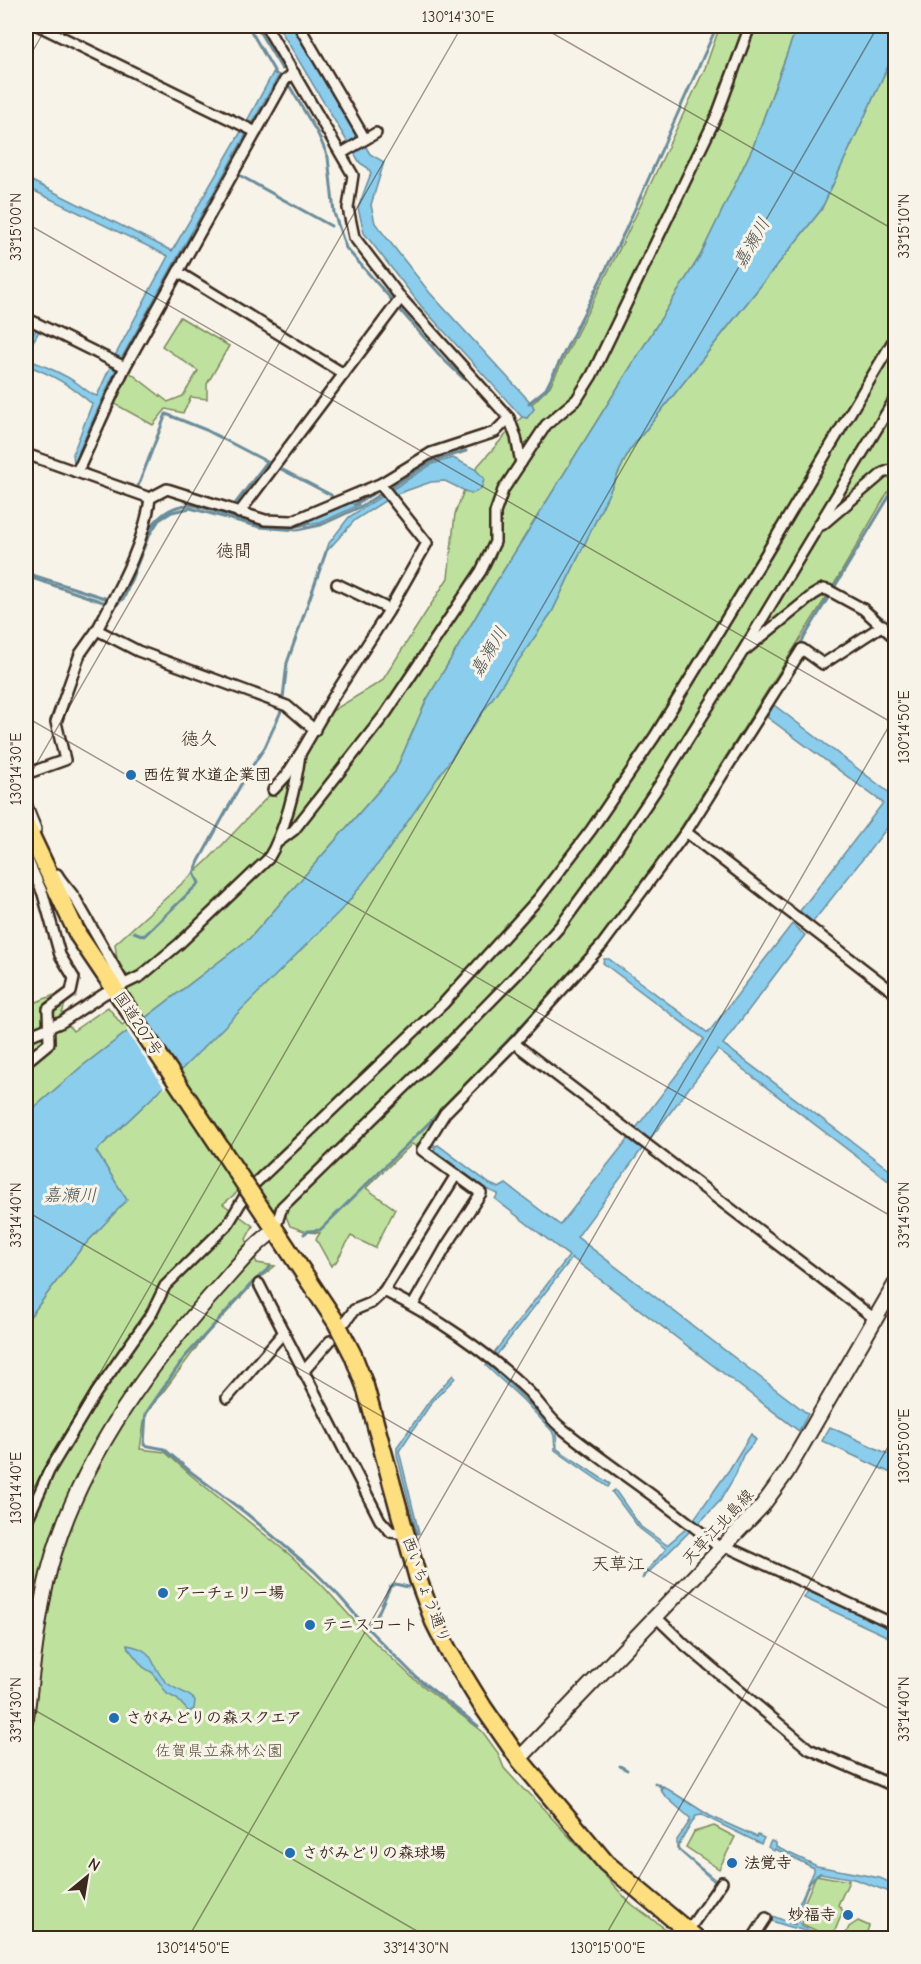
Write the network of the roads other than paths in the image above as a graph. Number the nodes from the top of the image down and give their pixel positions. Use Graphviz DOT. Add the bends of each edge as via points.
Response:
graph roads {
  1 [pos="39,26"];
  2 [pos="266,26"];
  3 [pos="299,26"];
  4 [pos="750,26"];
  5 [pos="294,73"];
  6 [pos="254,131"];
  7 [pos="376,133"];
  8 [pos="364,139"];
  9 [pos="344,152"];
  10 [pos="178,272"];
  11 [pos="401,298"];
  12 [pos="26,318"];
  13 [pos="896,336"];
  14 [pos="118,364"];
  15 [pos="344,374"];
  16 [pos="896,397"];
  17 [pos="508,418"];
  18 [pos="26,454"];
  19 [pos="521,463"];
  20 [pos="79,468"];
  21 [pos="896,468"];
  22 [pos="382,487"];
  23 [pos="150,498"];
  24 [pos="233,511"];
  25 [pos="818,529"];
  26 [pos="337,584"];
  27 [pos="389,609"];
  28 [pos="882,625"];
  29 [pos="97,630"];
  30 [pos="896,639"];
  31 [pos="743,651"];
  32 [pos="315,730"];
  33 [pos="300,754"];
  34 [pos="26,774"];
  35 [pos="273,790"];
  36 [pos="26,804"];
  37 [pos="26,825"];
  38 [pos="686,832"];
  39 [pos="278,842"];
  40 [pos="26,856"];
  41 [pos="120,990"];
  42 [pos="896,994"];
  43 [pos="50,1026"];
  44 [pos="26,1037"];
  45 [pos="514,1043"];
  46 [pos="26,1062"];
  47 [pos="456,1175"];
  48 [pos="270,1223"];
  49 [pos="896,1283"];
  50 [pos="259,1284"];
  51 [pos="384,1291"];
  52 [pos="413,1305"];
  53 [pos="875,1319"];
  54 [pos="346,1321"];
  55 [pos="284,1332"];
  56 [pos="330,1341"];
  57 [pos="303,1372"];
  58 [pos="227,1398"];
  59 [pos="26,1523"];
  60 [pos="405,1534"];
  61 [pos="724,1548"];
  62 [pos="657,1617"];
  63 [pos="896,1625"];
  64 [pos="26,1718"];
  65 [pos="519,1759"];
  66 [pos="896,1787"];
  67 [pos="721,1885"];
  68 [pos="766,1918"];
  69 [pos="692,1935"];
  70 [pos="753,1938"];
  1 -- 6 [label="street"];
  2 -- 5 [label="street"];
  3 -- 8 [label="street"];
  4 -- 19 [label="street" via="717,115 592,375 577,399 546,425"];
  5 -- 6 [label="street" via="285,80"];
  5 -- 9 [label="street"];
  6 -- 10 [label="street"];
  7 -- 8 [label="street"];
  8 -- 9 [label="street"];
  9 -- 11 [label="street" via="353,175 348,208 354,237"];
  10 -- 14 [label="street"];
  10 -- 15 [label="street"];
  11 -- 15 [label="street"];
  11 -- 17 [label="street"];
  12 -- 14 [label="street"];
  13 -- 59 [label="street" via="667,716 591,830 539,898 443,1004 249,1189 228,1224 165,1286 152,1313 96,1393 49,1471"];
  14 -- 20 [label="street"];
  15 -- 24 [label="street" via="275,466"];
  16 -- 25 [label="street"];
  17 -- 19 [label="street"];
  17 -- 22 [label="street" via="495,432 431,453"];
  18 -- 20 [label="street"];
  19 -- 39 [label="street" via="503,490 495,513 495,543 481,571 386,713 294,830"];
  20 -- 23 [label="street"];
  21 -- 25 [label="street" via="883,473"];
  22 -- 24 [label="street" via="292,521 265,520"];
  22 -- 27 [label="street" via="428,543"];
  23 -- 24 [label="street" via="167,489"];
  23 -- 29 [label="street" via="147,519"];
  25 -- 31 [label="street"];
  26 -- 27 [label="street"];
  27 -- 32 [label="street"];
  28 -- 30 [label="street"];
  28 -- 31 [label="street" via="863,609 823,589"];
  28 -- 38 [label="street" via="823,664 802,649"];
  29 -- 32 [label="street" via="138,651 288,706"];
  29 -- 34 [label="street" via="80,654 56,722 65,760"];
  31 -- 48 [label="street" via="660,784 562,924"];
  32 -- 33 [label="street"];
  33 -- 35 [label="street"];
  33 -- 39 [label="street" via="297,780"];
  36 -- 41 [label="street" via="43,846 62,883 75,898"];
  37 -- 41 [label="highway, 国道207号" via="78,935"];
  38 -- 42 [label="street"];
  38 -- 45 [label="street" via="602,945"];
  39 -- 41 [label="street" via="268,859 179,944"];
  40 -- 43 [label="street" via="43,894 60,955 74,978 71,992 48,1009"];
  41 -- 43 [label="street"];
  41 -- 48 [label="highway, 国道207号, bridge"];
  43 -- 44 [label="street"];
  43 -- 46 [label="street" via="49,1043"];
  45 -- 47 [label="street" via="445,1113 422,1150"];
  45 -- 53 [label="street"];
  47 -- 51 [label="street"];
  47 -- 52 [label="street" via="481,1193"];
  48 -- 60 [label="highway, 西いちょう通り" via="336,1322 353,1355"];
  48 -- 64 [label="street" via="263,1238 161,1356 123,1410 89,1471 49,1572"];
  49 -- 53 [label="street, 天草江北島線"];
  50 -- 55 [label="street"];
  51 -- 52 [label="street"];
  51 -- 54 [label="street" via="371,1303 354,1310"];
  52 -- 61 [label="street" via="491,1359 529,1392 557,1425"];
  53 -- 61 [label="street, 天草江北島線" via="786,1473"];
  55 -- 57 [label="street"];
  55 -- 58 [label="street"];
  56 -- 57 [label="street"];
  57 -- 60 [label="street" via="381,1520 391,1532"];
  60 -- 65 [label="highway, 西いちょう通り" via="443,1641"];
  61 -- 62 [label="street, 天草江北島線"];
  61 -- 63 [label="street"];
  62 -- 65 [label="street, 天草江北島線"];
  62 -- 66 [label="street" via="810,1749"];
  65 -- 69 [label="highway, 西いちょう通り" via="606,1863"];
  67 -- 69 [label="street"];
  68 -- 70 [label="street"];
}
